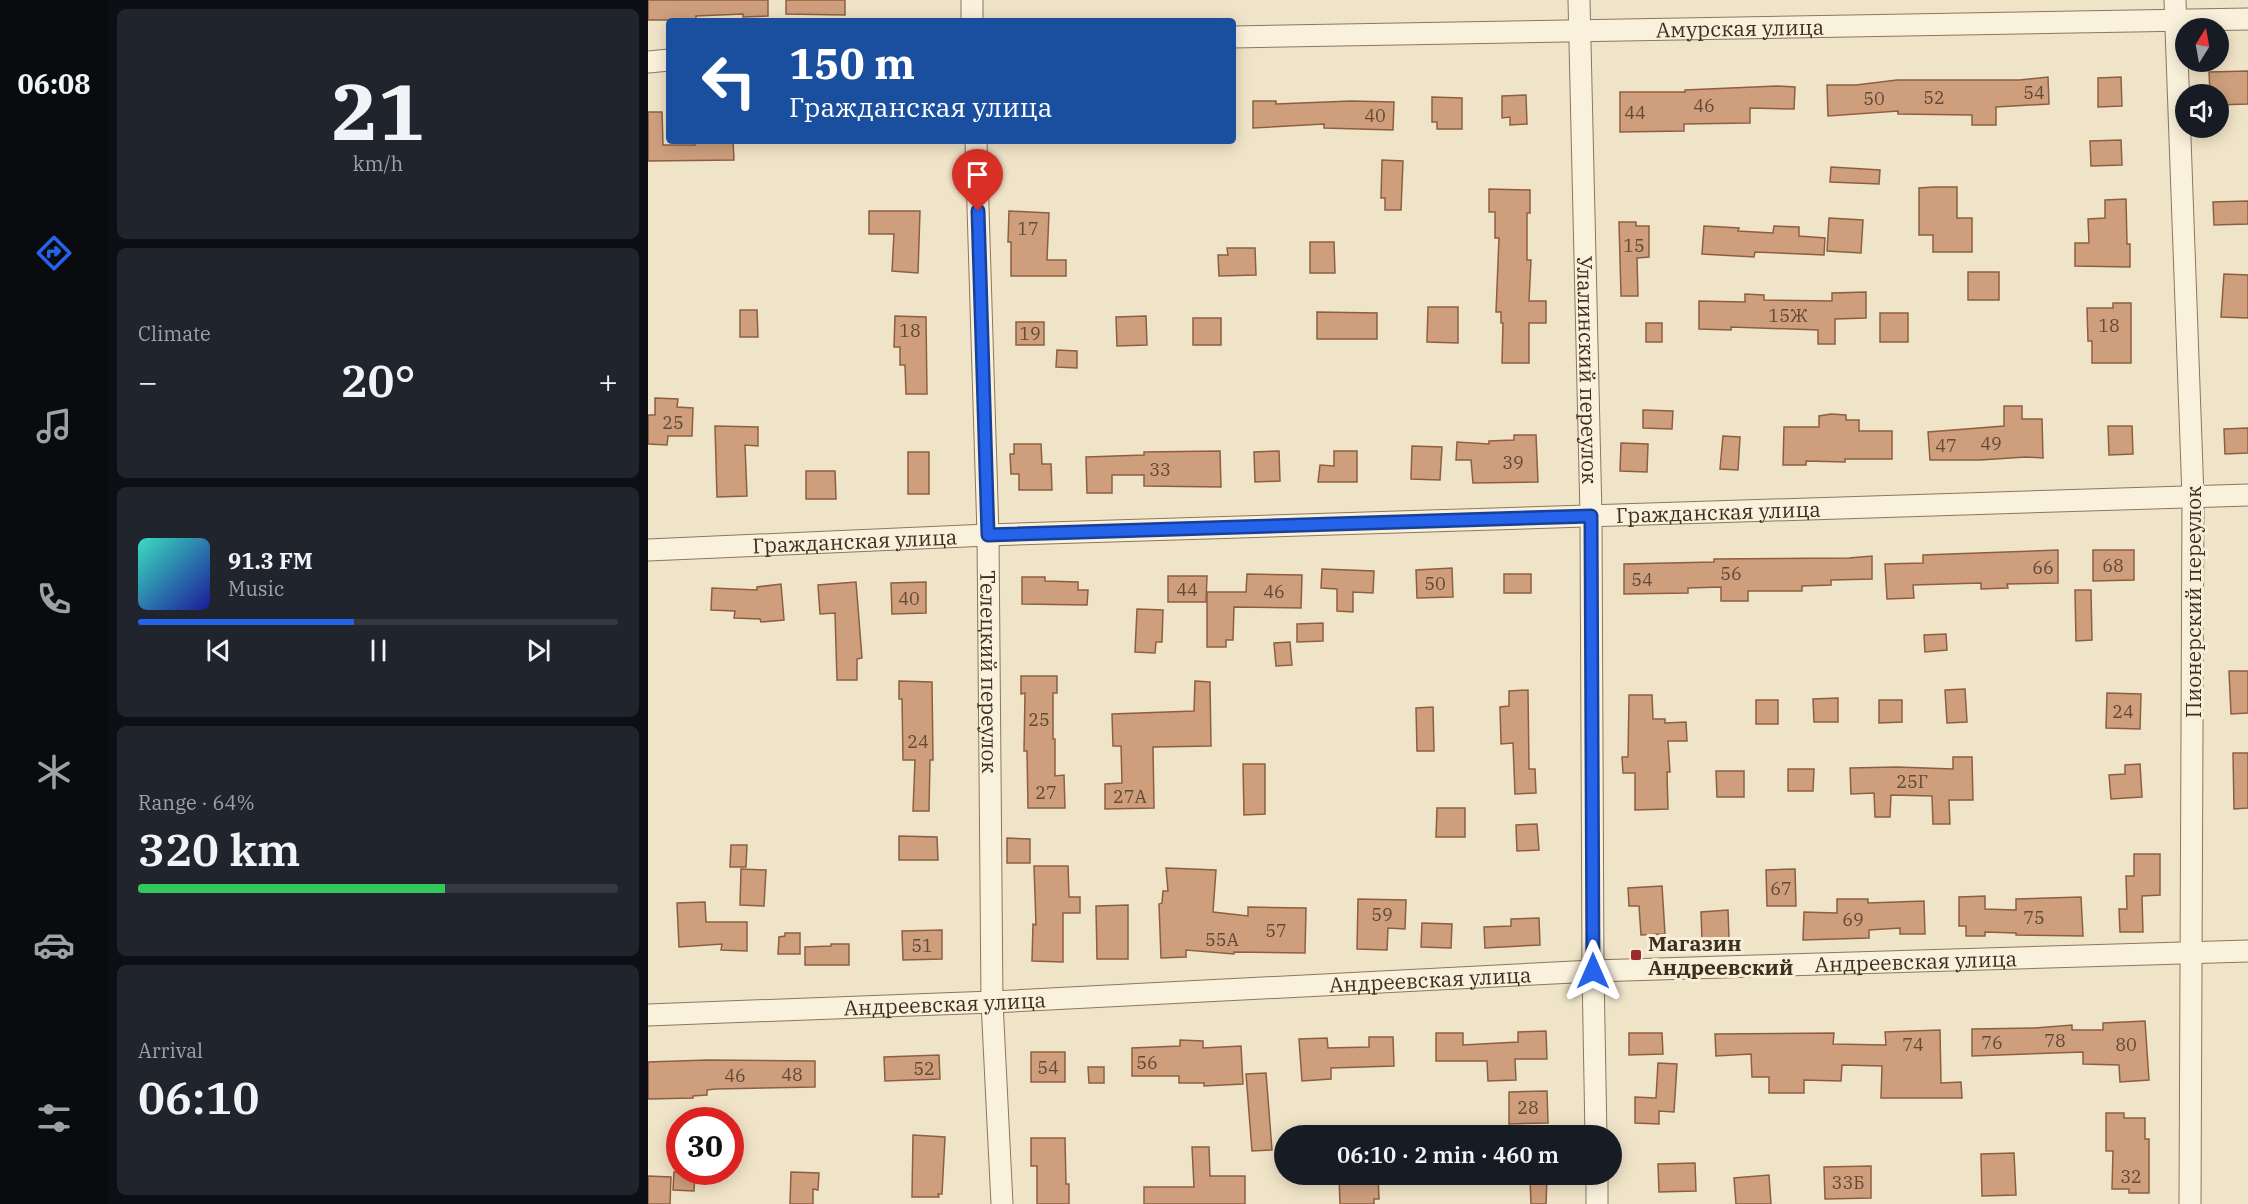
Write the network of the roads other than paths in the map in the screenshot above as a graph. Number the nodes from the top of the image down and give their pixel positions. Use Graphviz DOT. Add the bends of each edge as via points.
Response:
graph roads {
  1 [pos="972,0"];
  2 [pos="1579,0"];
  3 [pos="2175,10"];
  4 [pos="972,18"];
  5 [pos="2248,19"];
  6 [pos="1580,30"];
  7 [pos="1236,37"];
  8 [pos="666,60"];
  9 [pos="648,62"];
  10 [pos="976,144"];
  11 [pos="2248,495"];
  12 [pos="2193,497"];
  13 [pos="1591,516"];
  14 [pos="988,535"];
  15 [pos="648,550"];
  16 [pos="2248,951"];
  17 [pos="2192,952"];
  18 [pos="1593,971"];
  19 [pos="992,1002"];
  20 [pos="648,1015"];
  21 [pos="1596,1125"];
  22 [pos="1597,1185"];
  23 [pos="1002,1204"];
  24 [pos="1597,1204"];
  25 [pos="2190,1204"];
  1 -- 4 [label="street"];
  2 -- 6 [label="street, Улалинский переулок"];
  3 -- 5 [label="street, Амурская улица"];
  3 -- 6 [label="street, Амурская улица"];
  3 -- 12 [label="street, Пионерский переулок"];
  6 -- 7 [label="street, Амурская улица"];
  6 -- 13 [label="street, Улалинский переулок"];
  8 -- 9 [label="street"];
  10 -- 14 [label="street, Телецкий переулок"];
  11 -- 12 [label="street, Гражданская улица"];
  12 -- 13 [label="street, Гражданская улица"];
  12 -- 17 [label="street, Пионерский переулок"];
  13 -- 14 [label="street, Гражданская улица"];
  13 -- 18 [label="street, Улалинский переулок"];
  14 -- 15 [label="street, Гражданская улица"];
  14 -- 19 [label="street, Телецкий переулок"];
  16 -- 17 [label="street, Андреевская улица"];
  17 -- 18 [label="street, Андреевская улица"];
  17 -- 25 [label="street, Пионерский переулок"];
  18 -- 19 [label="street, Андреевская улица"];
  18 -- 21 [label="street, Улалинский переулок"];
  19 -- 20 [label="street, Андреевская улица"];
  19 -- 23 [label="street, Телецкий переулок"];
  22 -- 24 [label="street"];
}
